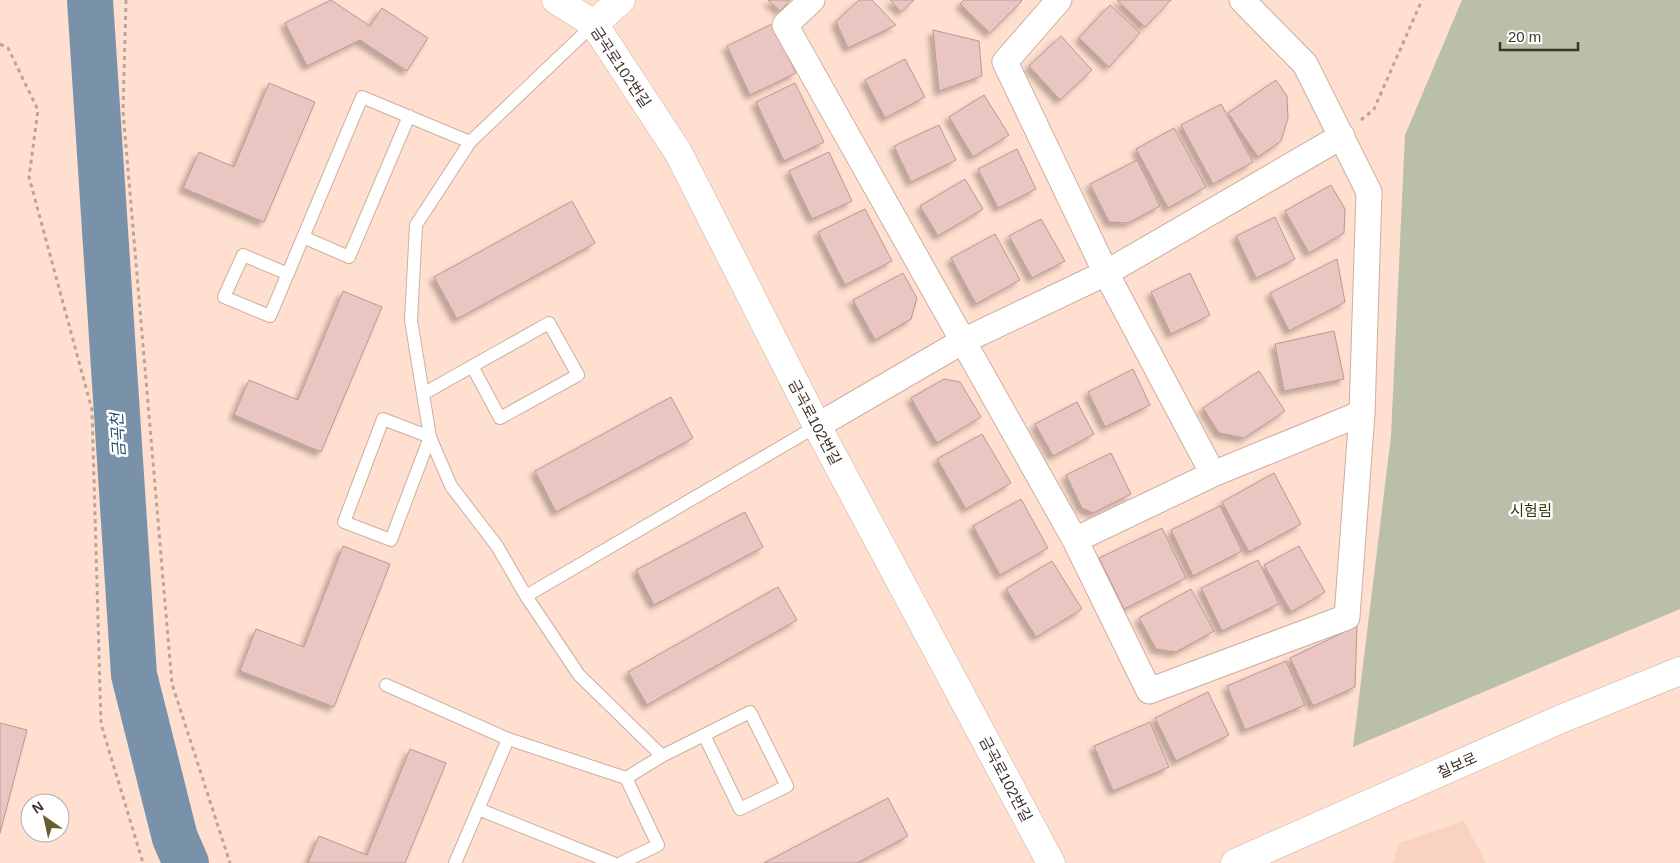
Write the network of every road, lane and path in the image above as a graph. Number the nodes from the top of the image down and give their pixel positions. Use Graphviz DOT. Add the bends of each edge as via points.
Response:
graph roads {
  1 [pos="126,0"];
  2 [pos="556,0"];
  3 [pos="621,0"];
  4 [pos="812,0"];
  5 [pos="1059,0"];
  6 [pos="1242,0"];
  7 [pos="1422,0"];
  8 [pos="594,24"];
  9 [pos="0,44"];
  10 [pos="408,116"];
  11 [pos="1342,136"];
  12 [pos="470,142"];
  13 [pos="303,238"];
  14 [pos="1106,273"];
  15 [pos="288,274"];
  16 [pos="964,341"];
  17 [pos="472,366"];
  18 [pos="423,394"];
  19 [pos="1362,412"];
  20 [pos="817,426"];
  21 [pos="430,436"];
  22 [pos="1213,474"];
  23 [pos="1075,540"];
  24 [pos="526,596"];
  25 [pos="1680,671"];
  26 [pos="386,685"];
  27 [pos="704,735"];
  28 [pos="508,739"];
  29 [pos="662,756"];
  30 [pos="626,778"];
  31 [pos="478,809"];
  32 [pos="143,863"];
  33 [pos="230,863"];
  34 [pos="455,863"];
  35 [pos="613,863"];
  36 [pos="620,863"];
  37 [pos="1052,863"];
  38 [pos="1236,863"];
  1 -- 33 [label="path" via="124,111 172,684"];
  2 -- 8 [label="street, 금곡로102번길"];
  3 -- 8 [label="street"];
  4 -- 16 [label="street" via="785,25"];
  5 -- 14 [label="street" via="1005,62"];
  6 -- 11 [label="street" via="1306,64"];
  7 -- 11 [label="path" via="1374,109"];
  8 -- 12 [label="lane"];
  8 -- 20 [label="street, 금곡로102번길" via="678,152"];
  9 -- 32 [label="path" via="8,48 38,110 29,177 92,410 101,724"];
  10 -- 12 [label="lane"];
  10 -- 13 [label="lane" via="362,97"];
  10 -- 13 [label="lane" via="349,257"];
  11 -- 14 [label="street"];
  11 -- 19 [label="street" via="1369,192"];
  12 -- 18 [label="lane" via="416,225 411,320"];
  13 -- 15 [label="lane"];
  14 -- 16 [label="street"];
  14 -- 22 [label="street"];
  15 -- 15 [label="lane" via="270,316 224,297 242,255"];
  16 -- 20 [label="street"];
  16 -- 23 [label="street"];
  17 -- 17 [label="lane" via="549,323 578,375 500,418"];
  17 -- 18 [label="lane"];
  18 -- 21 [label="lane"];
  19 -- 22 [label="street"];
  19 -- 23 [label="street" via="1347,617 1149,691"];
  20 -- 24 [label="lane"];
  20 -- 37 [label="street, 금곡로102번길"];
  21 -- 21 [label="lane" via="391,540 344,522 383,419"];
  21 -- 24 [label="lane" via="451,486 496,546"];
  22 -- 23 [label="street"];
  24 -- 29 [label="lane" via="579,675"];
  25 -- 38 [label="street, 칠보로" via="1561,718"];
  26 -- 28 [label="lane"];
  27 -- 27 [label="lane" via="750,712 787,786 740,809"];
  27 -- 29 [label="lane"];
  28 -- 30 [label="lane"];
  28 -- 31 [label="lane"];
  29 -- 30 [label="lane"];
  30 -- 36 [label="lane" via="658,845"];
  31 -- 34 [label="lane"];
  31 -- 35 [label="lane"];
}
